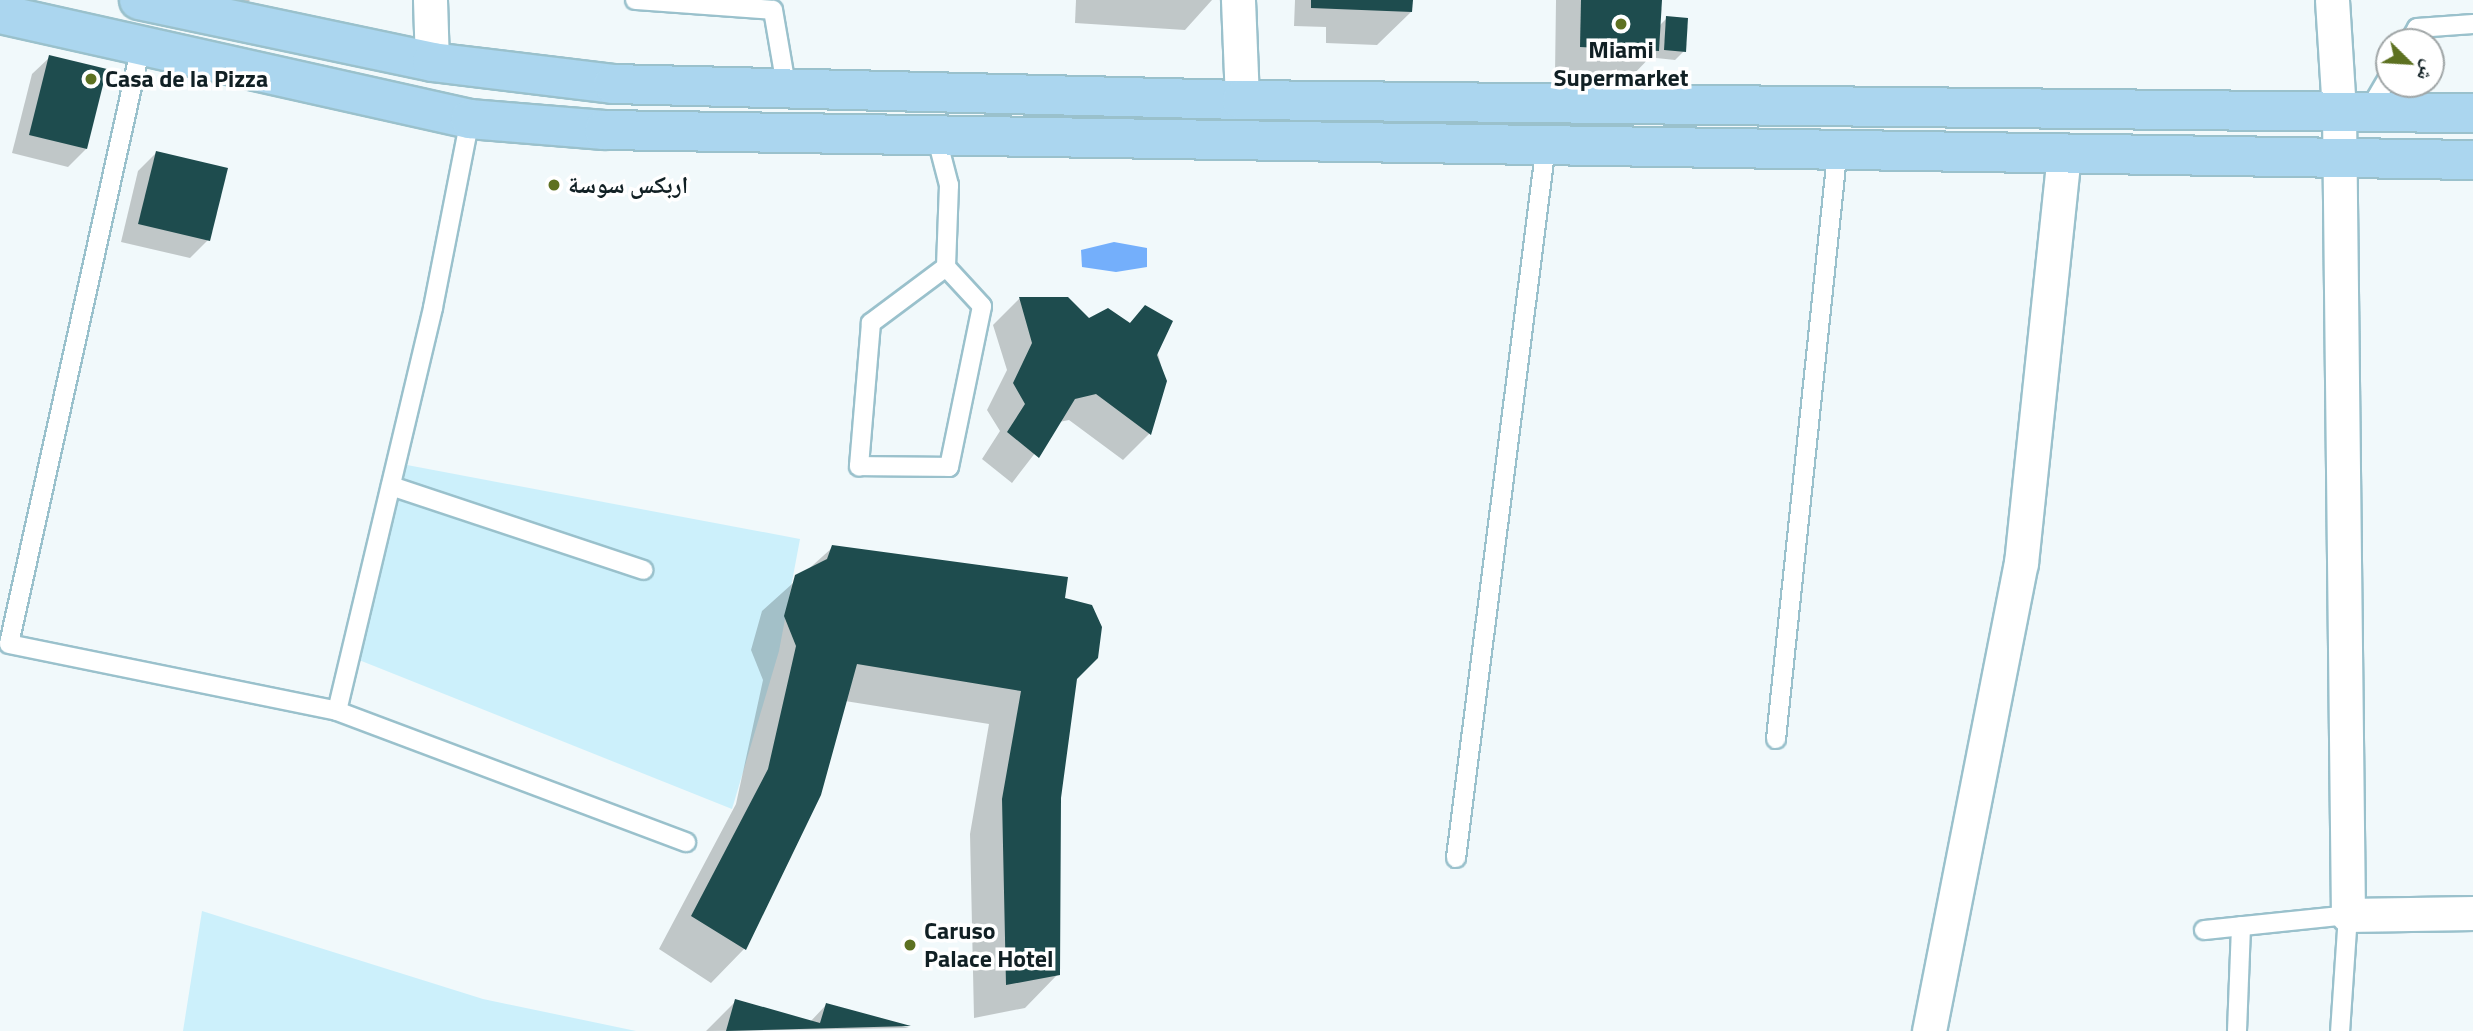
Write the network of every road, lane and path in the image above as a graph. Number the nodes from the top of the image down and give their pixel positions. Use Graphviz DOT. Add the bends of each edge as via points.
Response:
graph roads {
  1 [pos="139,0"];
  2 [pos="430,0"];
  3 [pos="635,0"];
  4 [pos="1238,0"];
  5 [pos="2332,0"];
  6 [pos="0,14"];
  7 [pos="2473,24"];
  8 [pos="2428,28"];
  9 [pos="141,46"];
  10 [pos="432,62"];
  11 [pos="2375,90"];
  12 [pos="787,91"];
  13 [pos="1242,100"];
  14 [pos="2354,112"];
  15 [pos="2473,113"];
  16 [pos="470,119"];
  17 [pos="937,139"];
  18 [pos="1546,145"];
  19 [pos="1838,146"];
  20 [pos="2064,151"];
  21 [pos="2339,155"];
  22 [pos="2473,160"];
  23 [pos="946,267"];
  24 [pos="391,486"];
  25 [pos="643,570"];
  26 [pos="337,711"];
  27 [pos="1776,739"];
  28 [pos="685,842"];
  29 [pos="1456,858"];
  30 [pos="2473,913"];
  31 [pos="2348,915"];
  32 [pos="2241,926"];
  33 [pos="2204,930"];
  34 [pos="1929,1031"];
  35 [pos="2237,1031"];
  36 [pos="2340,1031"];
  1 -- 10 [label="main road"];
  2 -- 10 [label="street"];
  3 -- 12 [label="lane" via="773,10"];
  4 -- 13 [label="street"];
  5 -- 14 [label="street"];
  6 -- 9 [label="main road"];
  7 -- 8 [label="lane"];
  9 -- 16 [label="main road"];
  9 -- 26 [label="lane" via="9,643"];
  10 -- 12 [label="main road" via="613,84"];
  11 -- 14 [label="lane"];
  12 -- 13 [label="main road"];
  13 -- 14 [label="main road"];
  14 -- 15 [label="main road"];
  14 -- 21 [label="street"];
  16 -- 17 [label="main road" via="697,135"];
  16 -- 24 [label="lane"];
  17 -- 18 [label="main road"];
  17 -- 23 [label="lane" via="949,185"];
  18 -- 19 [label="main road"];
  18 -- 29 [label="lane"];
  19 -- 20 [label="main road"];
  19 -- 27 [label="lane"];
  20 -- 21 [label="main road"];
  20 -- 34 [label="street" via="2021,563"];
  21 -- 22 [label="main road"];
  21 -- 31 [label="street"];
  23 -- 23 [label="lane" via="871,323 859,466 949,467 982,306"];
  24 -- 25 [label="lane"];
  24 -- 26 [label="lane"];
  26 -- 28 [label="lane"];
  30 -- 31 [label="street"];
  31 -- 32 [label="lane"];
  31 -- 36 [label="lane"];
  32 -- 33 [label="lane"];
  32 -- 35 [label="lane"];
}
